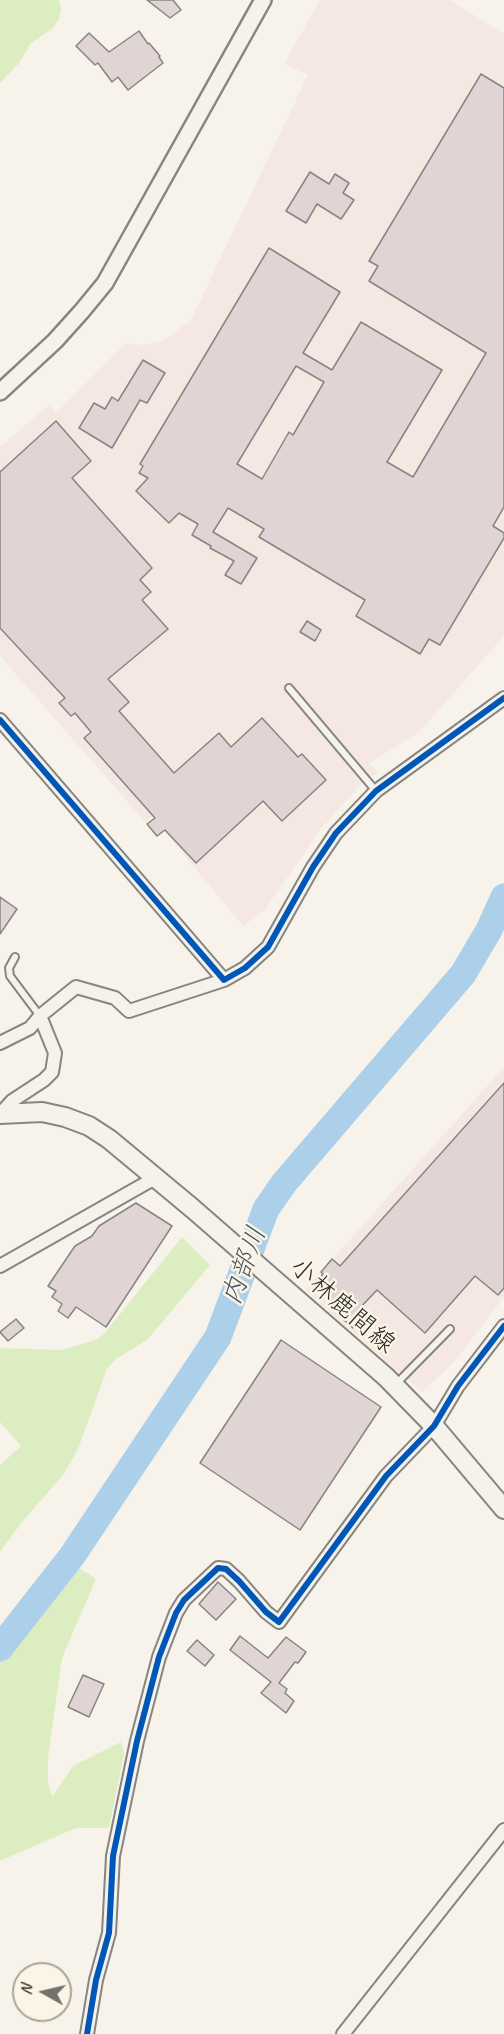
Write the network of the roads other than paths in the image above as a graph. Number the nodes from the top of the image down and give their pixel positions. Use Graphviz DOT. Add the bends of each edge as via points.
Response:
graph roads {
  1 [pos="263,0"];
  2 [pos="0,392"];
  3 [pos="289,688"];
  4 [pos="504,698"];
  5 [pos="0,720"];
  6 [pos="376,791"];
  7 [pos="15,957"];
  8 [pos="224,980"];
  9 [pos="40,1016"];
  10 [pos="0,1043"];
  11 [pos="0,1114"];
  12 [pos="155,1178"];
  13 [pos="0,1266"];
  14 [pos="504,1326"];
  15 [pos="450,1329"];
  16 [pos="394,1385"];
  17 [pos="434,1426"];
  18 [pos="504,1509"];
  19 [pos="504,1830"];
  20 [pos="87,2034"];
  21 [pos="343,2034"];
  1 -- 2 [label="street" via="105,284 62,333"];
  3 -- 6 [label="lane"];
  4 -- 6 [label="street"];
  5 -- 8 [label="street"];
  6 -- 8 [label="street" via="336,833 268,947 245,969"];
  7 -- 9 [label="lane" via="9,968 10,976"];
  8 -- 9 [label="street" via="129,1011 115,999 76,987"];
  9 -- 10 [label="street" via="30,1028"];
  9 -- 11 [label="street" via="55,1053 52,1072"];
  11 -- 12 [label="main road, 小林鹿間線" via="42,1112 89,1126"];
  12 -- 13 [label="street"];
  12 -- 16 [label="main road, 小林鹿間線"];
  14 -- 17 [label="street" via="458,1386"];
  15 -- 16 [label="lane"];
  16 -- 17 [label="main road, 小林鹿間線"];
  17 -- 18 [label="main road, 小林鹿間線"];
  17 -- 20 [label="street" via="386,1476 279,1622 226,1569 218,1568 184,1600 176,1613 153,1675 137,1741 113,1857 109,1933"];
  19 -- 21 [label="street"];
}
